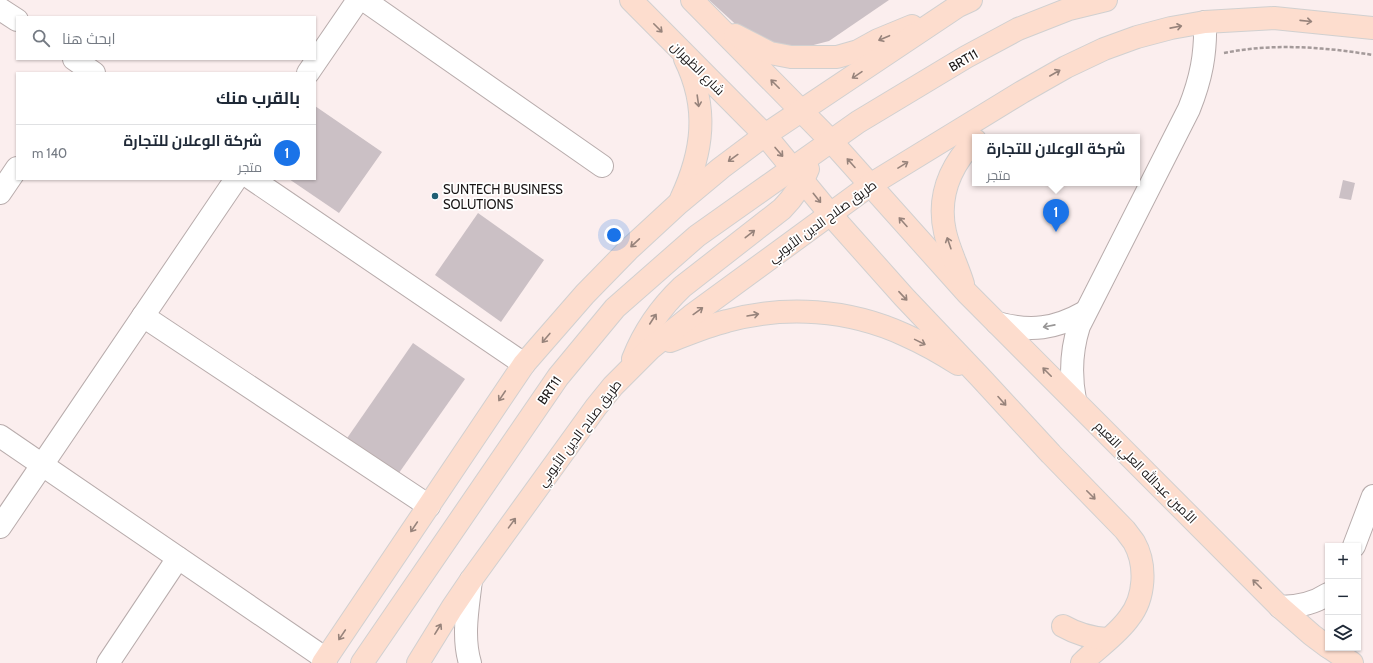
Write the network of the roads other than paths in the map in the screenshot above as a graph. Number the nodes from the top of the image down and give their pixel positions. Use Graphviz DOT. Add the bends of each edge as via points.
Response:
graph roads {
  1 [pos="358,0"];
  2 [pos="364,0"];
  3 [pos="631,0"];
  4 [pos="692,0"];
  5 [pos="1106,0"];
  6 [pos="965,3"];
  7 [pos="0,9"];
  8 [pos="16,19"];
  9 [pos="1205,22"];
  10 [pos="720,28"];
  11 [pos="1373,28"];
  12 [pos="682,51"];
  13 [pos="309,72"];
  14 [pos="1022,92"];
  15 [pos="802,111"];
  16 [pos="981,134"];
  17 [pos="765,136"];
  18 [pos="831,141"];
  19 [pos="972,144"];
  20 [pos="811,155"];
  21 [pos="602,166"];
  22 [pos="16,169"];
  23 [pos="798,174"];
  24 [pos="235,180"];
  25 [pos="253,180"];
  26 [pos="870,185"];
  27 [pos="0,193"];
  28 [pos="679,203"];
  29 [pos="831,215"];
  30 [pos="966,293"];
  31 [pos="1085,312"];
  32 [pos="143,316"];
  33 [pos="997,323"];
  34 [pos="650,349"];
  35 [pos="524,364"];
  36 [pos="630,367"];
  37 [pos="980,377"];
  38 [pos="1075,400"];
  39 [pos="0,436"];
  40 [pos="42,465"];
  41 [pos="1373,496"];
  42 [pos="429,506"];
  43 [pos="0,527"];
  44 [pos="1355,543"];
  45 [pos="178,558"];
  46 [pos="471,580"];
  47 [pos="1325,596"];
  48 [pos="1280,606"];
  49 [pos="1063,626"];
  50 [pos="1107,640"];
  51 [pos="1338,652"];
  52 [pos="325,661"];
  53 [pos="108,663"];
  54 [pos="362,663"];
  55 [pos="418,663"];
  56 [pos="470,663"];
  57 [pos="1082,663"];
  1 -- 13 [label="street"];
  2 -- 21 [label="street"];
  3 -- 12 [label="main road, شارع الظهران, one-way"];
  4 -- 10 [label="main road"];
  5 -- 18 [label="main road, BRT11" via="1069,9 1018,30 966,57"];
  6 -- 10 [label="main road, one-way" via="858,51 837,57 791,57 770,53"];
  6 -- 15 [label="main road, one-way"];
  7 -- 8 [label="street"];
  9 -- 11 [label="main road, طريق صلاح الدين الأيوبي, one-way" via="1274,18"];
  14 -- 9 [label="main road, طريق صلاح الدين الأيوبي, one-way" via="1104,49 1137,37"];
  9 -- 31 [label="street" via="1201,75 1189,109"];
  15 -- 10 [label="main road, الأمين عبدالله العلي النعيم, one-way"];
  12 -- 17 [label="main road, شارع الظهران"];
  12 -- 28 [label="main road, one-way" via="693,74 699,100 700,127 698,153"];
  14 -- 16 [label="main road"];
  26 -- 14 [label="main road, طريق صلاح الدين الأيوبي, one-way"];
  15 -- 17 [label="main road"];
  15 -- 18 [label="main road, الأمين عبدالله العلي النعيم"];
  15 -- 20 [label="main road" via="808,125"];
  17 -- 23 [label="main road, شارع الظهران, one-way"];
  17 -- 28 [label="main road, one-way"];
  18 -- 20 [label="main road, BRT11"];
  26 -- 18 [label="main road, الأمين عبدالله العلي النعيم, one-way"];
  30 -- 19 [label="main road, one-way" via="946,233 943,214 949,176"];
  20 -- 23 [label="main road, BRT11"];
  22 -- 27 [label="street"];
  23 -- 29 [label="main road, شارع الظهران, one-way"];
  36 -- 23 [label="main road, one-way" via="646,332 668,300 782,209 791,200"];
  23 -- 54 [label="main road, BRT11" via="697,236 615,308 558,377"];
  24 -- 32 [label="street"];
  25 -- 35 [label="street"];
  26 -- 29 [label="main road, طريق صلاح الدين الأيوبي"];
  30 -- 26 [label="main road, الأمين عبدالله العلي النعيم, one-way"];
  28 -- 35 [label="main road, one-way" via="590,288"];
  34 -- 29 [label="main road, طريق صلاح الدين الأيوبي, one-way" via="691,316"];
  29 -- 37 [label="main road, شارع الظهران, one-way"];
  30 -- 33 [label="main road, الأمين عبدالله العلي النعيم"];
  31 -- 33 [label="street, one-way" via="1064,322 1042,328 1012,327"];
  31 -- 38 [label="street" via="1072,355 1071,371"];
  32 -- 40 [label="street"];
  32 -- 42 [label="street"];
  38 -- 33 [label="main road, الأمين عبدالله العلي النعيم, one-way"];
  34 -- 36 [label="main road, طريق صلاح الدين الأيوبي"];
  34 -- 37 [label="main road, one-way" via="726,321 755,314 816,312 853,318 904,334"];
  35 -- 42 [label="main road, one-way"];
  46 -- 36 [label="main road, طريق صلاح الدين الأيوبي, one-way" via="596,407"];
  37 -- 50 [label="main road, شارع الظهران, one-way" via="1134,542 1140,557 1142,589 1130,618"];
  48 -- 38 [label="main road, الأمين عبدالله العلي النعيم, one-way"];
  39 -- 40 [label="street"];
  40 -- 43 [label="street"];
  40 -- 45 [label="street"];
  41 -- 44 [label="street"];
  42 -- 52 [label="main road, one-way"];
  45 -- 52 [label="street"];
  45 -- 53 [label="street"];
  55 -- 46 [label="main road, طريق صلاح الدين الأيوبي, one-way"];
  46 -- 56 [label="street" via="466,634 466,651"];
  47 -- 48 [label="street" via="1312,603"];
  48 -- 51 [label="main road, الأمين عبدالله العلي النعيم" via="1312,635"];
  49 -- 50 [label="main road" via="1074,633"];
  50 -- 57 [label="main road, شارع الظهران"];
}
